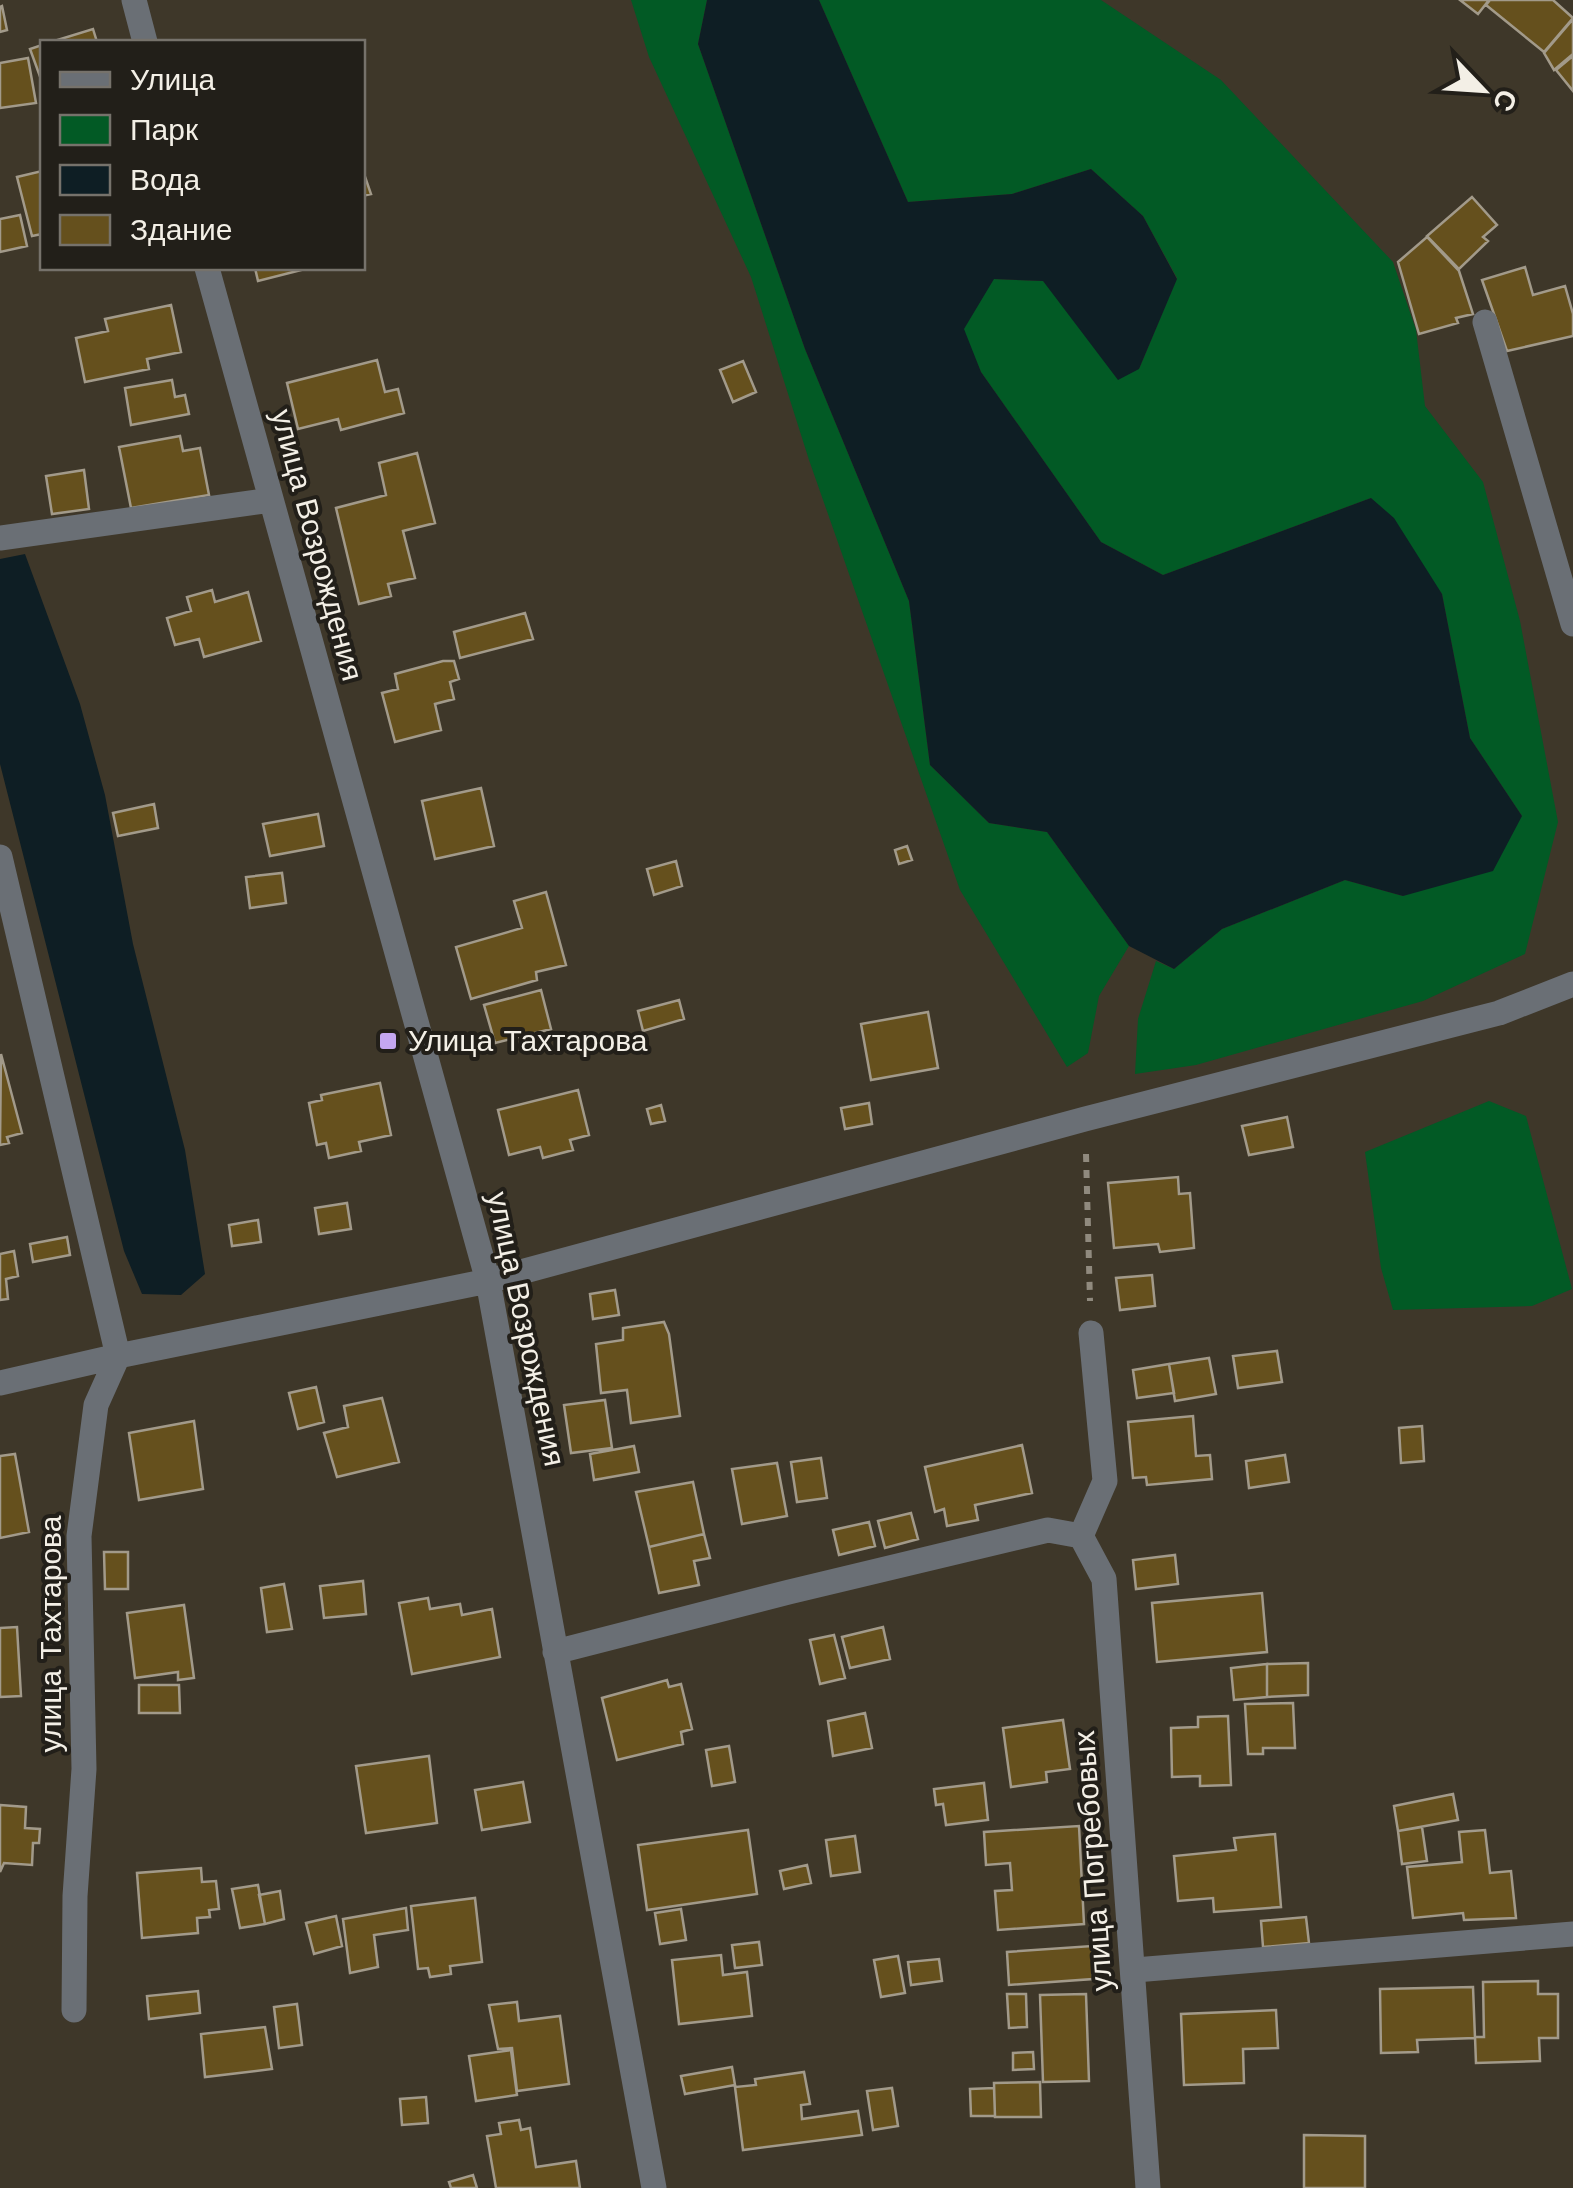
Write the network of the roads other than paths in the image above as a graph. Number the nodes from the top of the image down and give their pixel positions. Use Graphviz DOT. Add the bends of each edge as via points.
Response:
graph roads {
  1 [pos="134,0"];
  2 [pos="145,40"];
  3 [pos="208,270"];
  4 [pos="1486,322"];
  5 [pos="271,500"];
  6 [pos="0,538"];
  7 [pos="1573,624"];
  8 [pos="0,857"];
  9 [pos="1573,984"];
  10 [pos="488,1281"];
  11 [pos="1091,1332"];
  12 [pos="118,1356"];
  13 [pos="0,1384"];
  14 [pos="1081,1536"];
  15 [pos="556,1652"];
  16 [pos="1573,1934"];
  17 [pos="1135,1970"];
  18 [pos="74,2010"];
  19 [pos="654,2188"];
  20 [pos="1148,2188"];
  1 -- 2 [label="street"];
  3 -- 5 [label="street, улица Возрождения"];
  4 -- 7 [label="street"];
  5 -- 6 [label="street"];
  5 -- 10 [label="street, улица Возрождения"];
  8 -- 12 [label="street"];
  9 -- 10 [label="street" via="1499,1013"];
  10 -- 12 [label="street"];
  10 -- 15 [label="street, улица Возрождения"];
  11 -- 14 [label="street" via="1105,1481"];
  12 -- 13 [label="street"];
  12 -- 18 [label="street, улица Тахтарова" via="96,1405 79,1536 84,1770"];
  14 -- 15 [label="street" via="1048,1530"];
  14 -- 17 [label="street, улица Погребовых" via="1104,1578"];
  15 -- 19 [label="street, улица Возрождения"];
  16 -- 17 [label="street"];
  17 -- 20 [label="street, улица Погребовых"];
}
